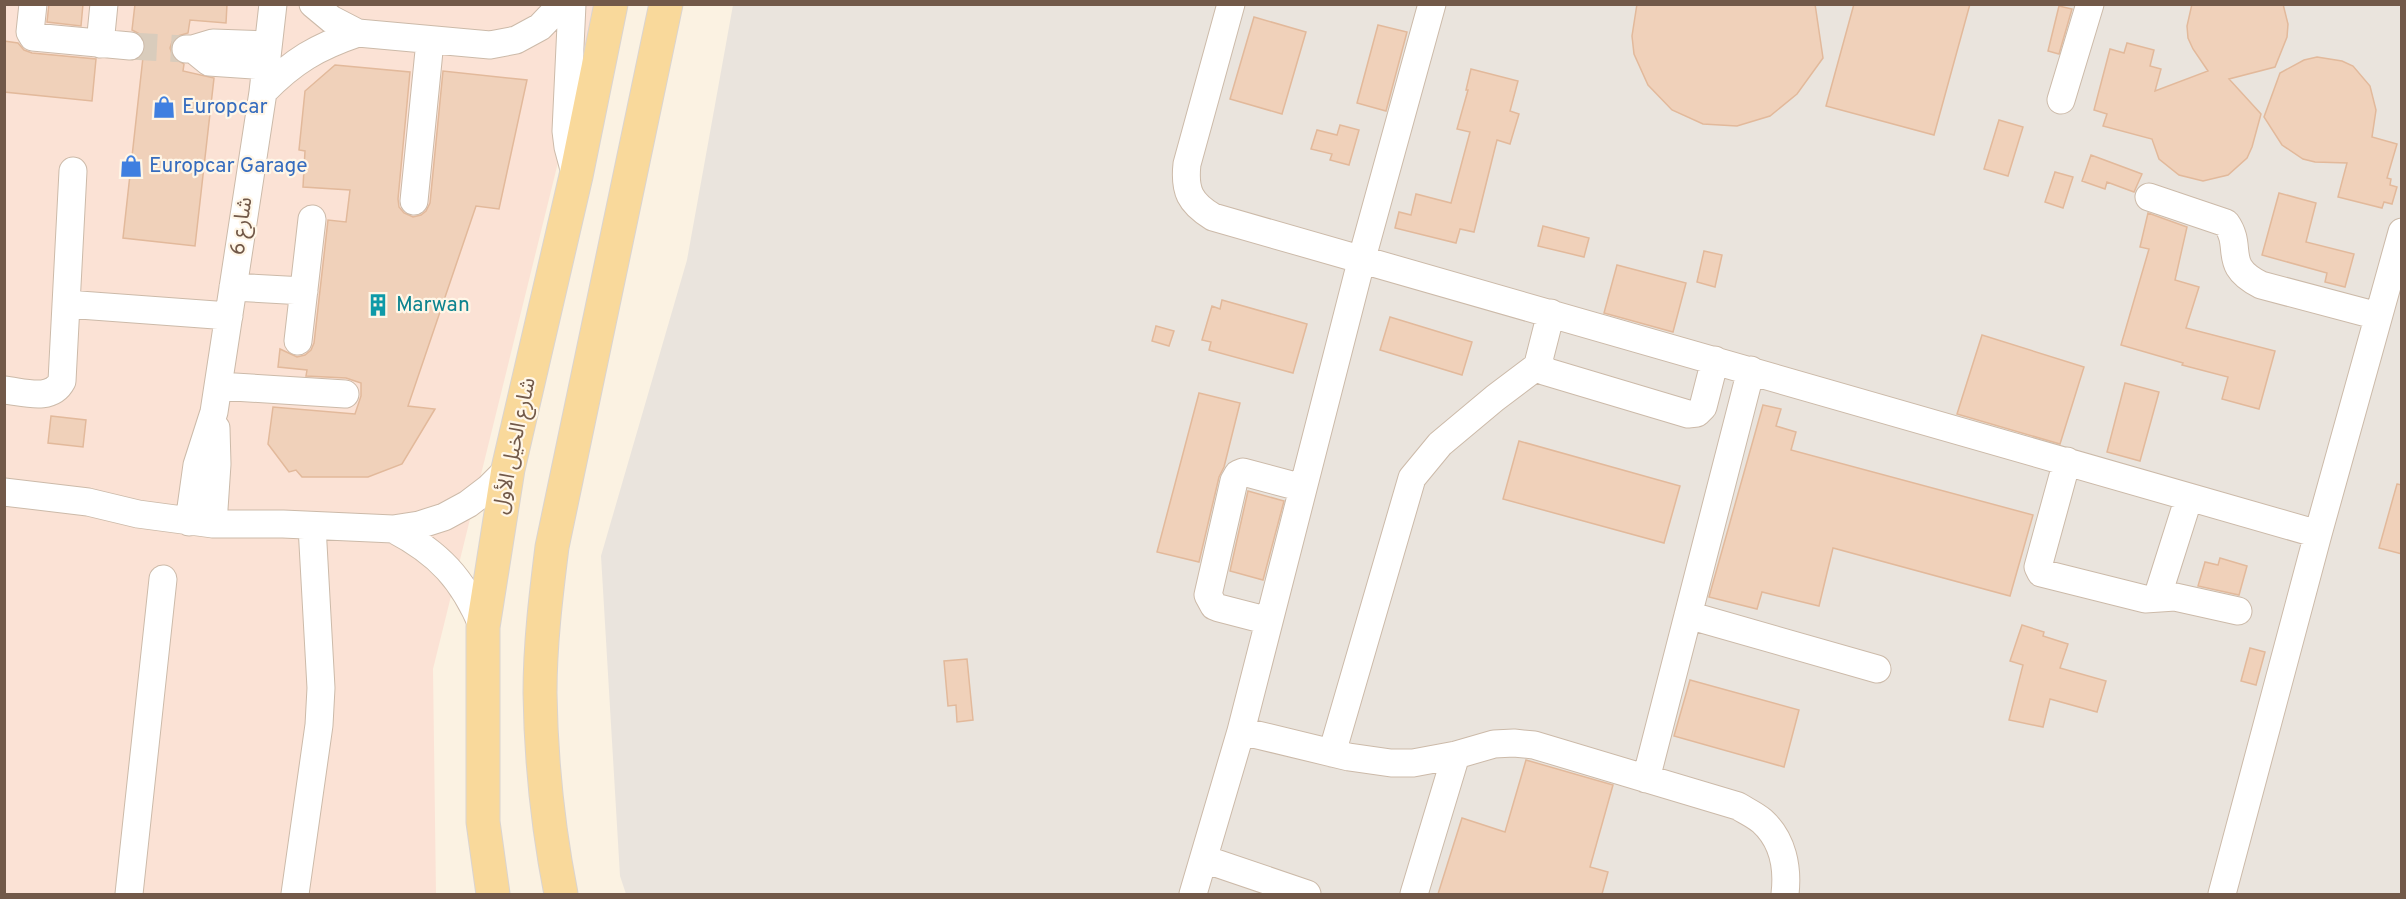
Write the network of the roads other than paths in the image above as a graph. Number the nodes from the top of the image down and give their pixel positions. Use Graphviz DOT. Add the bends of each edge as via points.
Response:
graph roads {
  1 [pos="33,4"];
  2 [pos="104,4"];
  3 [pos="273,4"];
  4 [pos="313,4"];
  5 [pos="562,4"];
  6 [pos="572,4"];
  7 [pos="611,4"];
  8 [pos="666,4"];
  9 [pos="1231,4"];
  10 [pos="1432,4"];
  11 [pos="2090,4"];
  12 [pos="358,33"];
  13 [pos="430,41"];
  14 [pos="100,44"];
  15 [pos="130,46"];
  16 [pos="190,49"];
  17 [pos="265,68"];
  18 [pos="2061,100"];
  19 [pos="73,171"];
  20 [pos="576,176"];
  21 [pos="2149,197"];
  22 [pos="414,201"];
  23 [pos="312,219"];
  24 [pos="2402,232"];
  25 [pos="1362,258"];
  26 [pos="233,287"];
  27 [pos="303,291"];
  28 [pos="66,304"];
  29 [pos="2387,310"];
  30 [pos="1551,313"];
  31 [pos="229,315"];
  32 [pos="298,341"];
  33 [pos="1715,360"];
  34 [pos="1540,364"];
  35 [pos="1752,370"];
  36 [pos="4,390"];
  37 [pos="345,394"];
  38 [pos="216,399"];
  39 [pos="2067,461"];
  40 [pos="508,469"];
  41 [pos="1303,488"];
  42 [pos="4,492"];
  43 [pos="2189,497"];
  44 [pos="202,514"];
  45 [pos="312,526"];
  46 [pos="393,529"];
  47 [pos="2318,534"];
  48 [pos="163,579"];
  49 [pos="2157,598"];
  50 [pos="2238,611"];
  51 [pos="1688,615"];
  52 [pos="1269,621"];
  53 [pos="483,627"];
  54 [pos="1877,669"];
  55 [pos="1241,731"];
  56 [pos="1332,753"];
  57 [pos="1456,755"];
  58 [pos="1646,778"];
  59 [pos="1204,859"];
  60 [pos="129,894"];
  61 [pos="295,894"];
  62 [pos="493,894"];
  63 [pos="561,894"];
  64 [pos="1193,894"];
  65 [pos="1307,894"];
  66 [pos="1414,894"];
  67 [pos="1785,894"];
  68 [pos="2222,894"];
  1 -- 14 [label="street" via="33,38"];
  2 -- 14 [label="street"];
  3 -- 17 [label="street, شارع 6"];
  4 -- 12 [label="street"];
  5 -- 13 [label="street" via="540,27 516,39 489,45"];
  6 -- 20 [label="street" via="566,132"];
  7 -- 20 [label="main road, شارع الخيل الأول"];
  8 -- 63 [label="main road" via="554,536 543,619 542,764"];
  9 -- 25 [label="street" via="1187,164 1185,180 1190,196 1214,217"];
  10 -- 25 [label="street"];
  11 -- 18 [label="street"];
  12 -- 13 [label="street"];
  12 -- 17 [label="street"];
  13 -- 22 [label="street"];
  14 -- 15 [label="street"];
  16 -- 17 [label="street" via="209,62"];
  17 -- 26 [label="street, شارع 6"];
  19 -- 28 [label="street"];
  20 -- 40 [label="main road, شارع الخيل الأول"];
  21 -- 29 [label="street" via="2226,223 2231,230 2237,264 2261,285"];
  23 -- 27 [label="street"];
  24 -- 29 [label="street"];
  25 -- 30 [label="street"];
  25 -- 41 [label="street"];
  26 -- 27 [label="street"];
  26 -- 31 [label="street, شارع 6"];
  27 -- 32 [label="street"];
  28 -- 31 [label="street"];
  28 -- 36 [label="street" via="62,381 58,388 43,394"];
  29 -- 47 [label="street"];
  30 -- 33 [label="street"];
  30 -- 34 [label="street"];
  31 -- 38 [label="street, شارع 6"];
  33 -- 34 [label="street" via="1701,411 1693,415 1548,372"];
  33 -- 35 [label="street"];
  34 -- 56 [label="street" via="1440,444 1412,478"];
  35 -- 39 [label="street"];
  35 -- 51 [label="street"];
  37 -- 38 [label="street"];
  38 -- 44 [label="street, شارع 6" via="217,464"];
  39 -- 43 [label="street"];
  39 -- 49 [label="street" via="2039,570 2145,599"];
  40 -- 46 [label="street" via="482,494 444,517"];
  40 -- 53 [label="main road, شارع الخيل الأول"];
  41 -- 52 [label="street"];
  41 -- 52 [label="street" via="1243,472 1234,481 1208,595 1214,606"];
  42 -- 44 [label="street" via="88,502 138,514"];
  43 -- 47 [label="street"];
  43 -- 49 [label="street"];
  44 -- 45 [label="street"];
  45 -- 46 [label="street"];
  45 -- 61 [label="street" via="321,688"];
  46 -- 53 [label="street" via="417,542 458,579"];
  47 -- 68 [label="street"];
  48 -- 60 [label="street"];
  49 -- 50 [label="street" via="2175,597"];
  51 -- 54 [label="street"];
  51 -- 58 [label="street"];
  52 -- 55 [label="street"];
  53 -- 62 [label="main road, شارع الخيل الأول" via="483,822"];
  55 -- 56 [label="street"];
  55 -- 59 [label="street"];
  56 -- 57 [label="street" via="1391,763"];
  57 -- 58 [label="street" via="1494,744 1534,745"];
  57 -- 66 [label="street"];
  58 -- 67 [label="street" via="1738,806 1762,822 1779,845 1787,873"];
  59 -- 64 [label="street"];
  59 -- 65 [label="street"];
}
